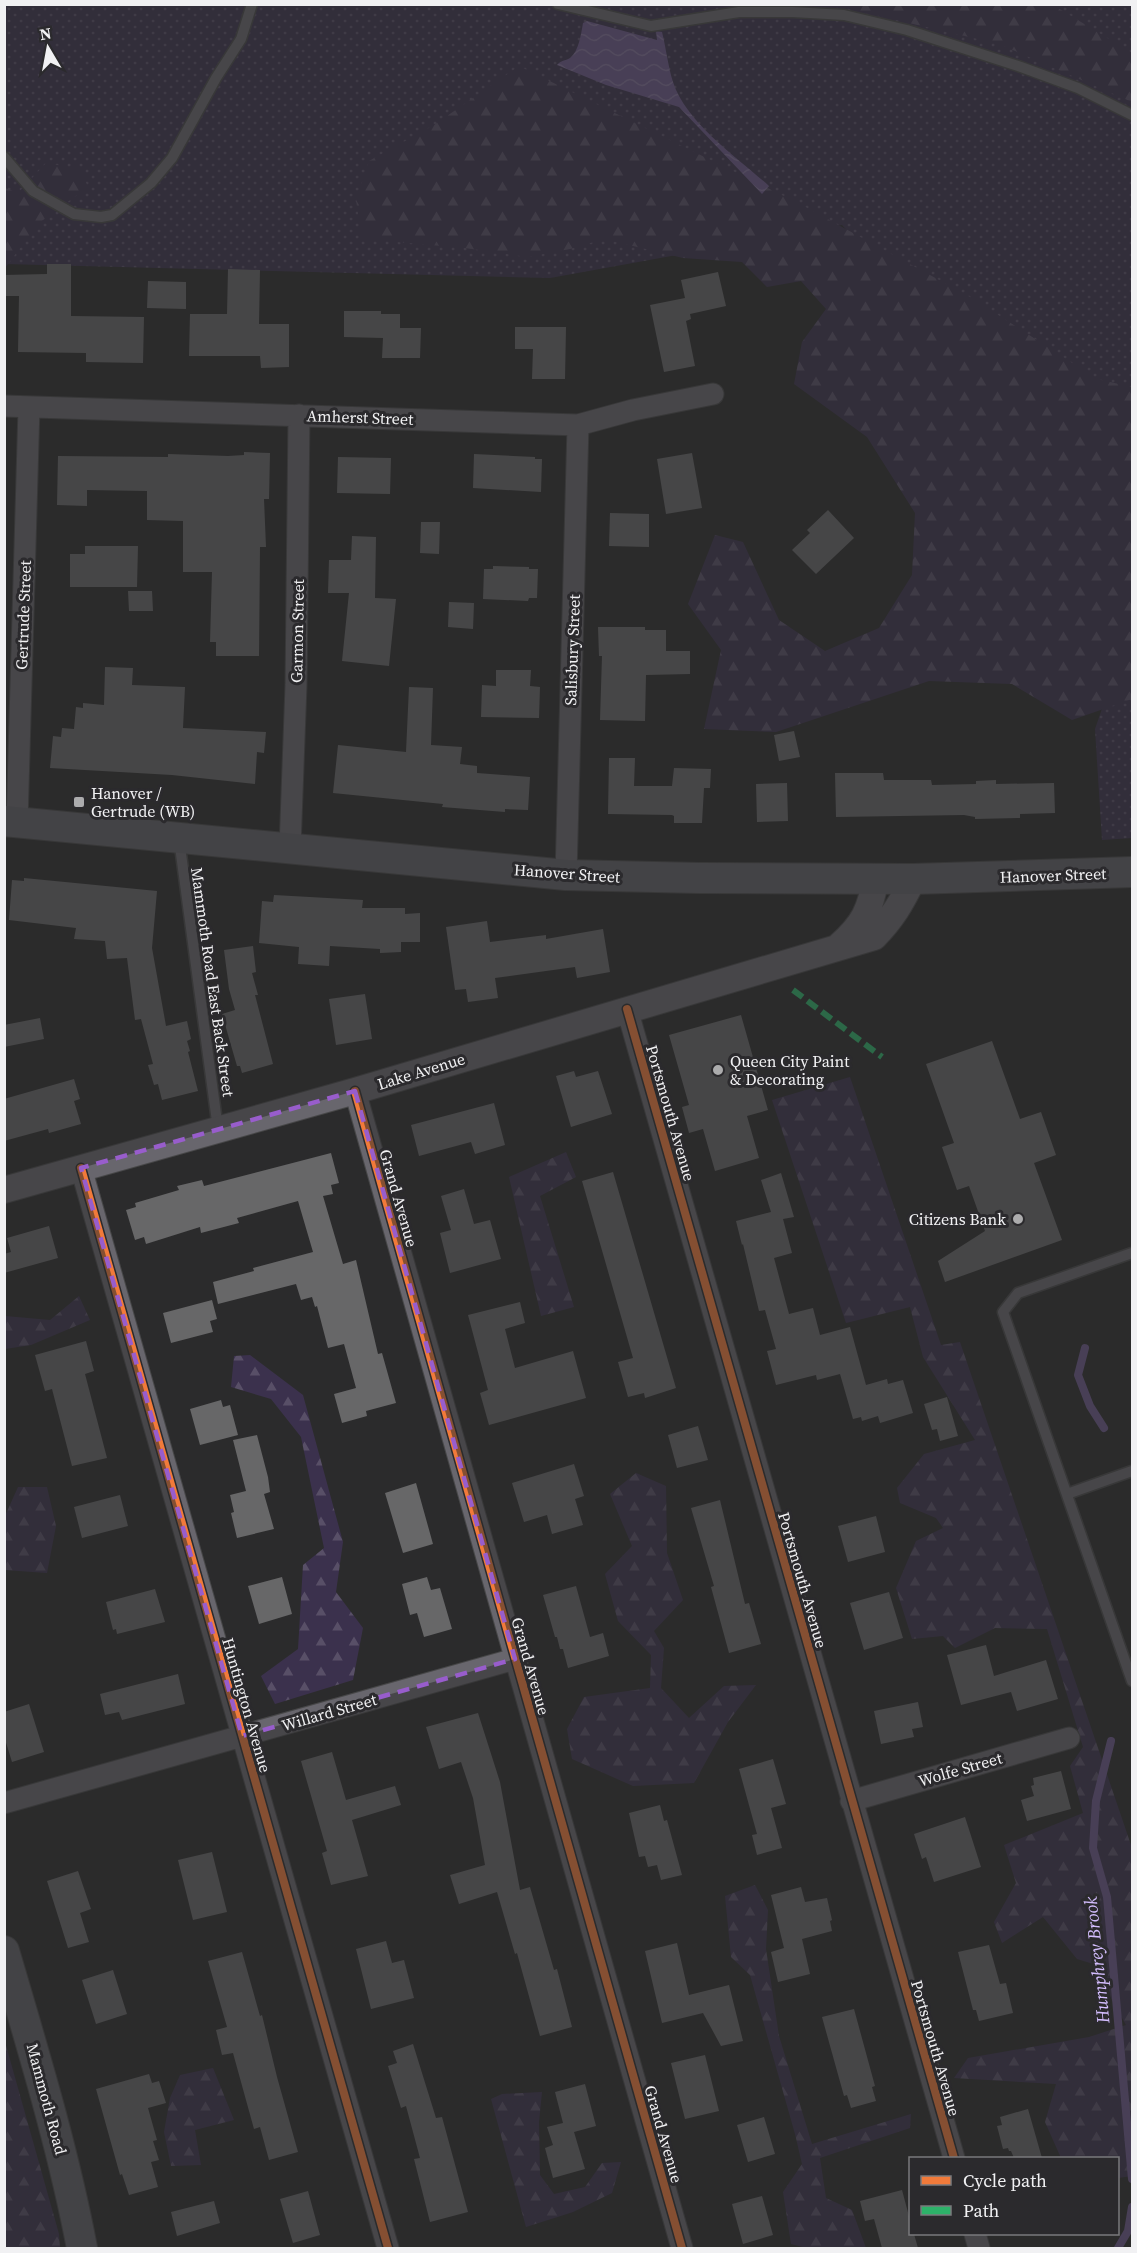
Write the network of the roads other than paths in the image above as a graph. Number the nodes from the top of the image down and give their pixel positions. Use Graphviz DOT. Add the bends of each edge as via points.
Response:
graph roads {
  1 [pos="252,4"];
  2 [pos="558,4"];
  3 [pos="1132,115"];
  4 [pos="4,158"];
  5 [pos="713,394"];
  6 [pos="4,406"];
  7 [pos="29,407"];
  8 [pos="299,415"];
  9 [pos="578,424"];
  10 [pos="11,822"];
  11 [pos="179,838"];
  12 [pos="290,848"];
  13 [pos="1132,872"];
  14 [pos="566,875"];
  15 [pos="876,878"];
  16 [pos="913,879"];
  17 [pos="837,948"];
  18 [pos="627,1009"];
  19 [pos="354,1091"];
  20 [pos="218,1130"];
  21 [pos="81,1168"];
  22 [pos="4,1190"];
  23 [pos="1132,1253"];
  24 [pos="1132,1471"];
  25 [pos="1067,1494"];
  26 [pos="515,1659"];
  27 [pos="1132,1681"];
  28 [pos="242,1736"];
  29 [pos="1069,1738"];
  30 [pos="851,1801"];
  31 [pos="4,1803"];
  32 [pos="4,1951"];
  33 [pos="954,2157"];
  34 [pos="82,2248"];
  35 [pos="388,2248"];
  36 [pos="682,2248"];
  1 -- 4 [label="lane" via="241,39 172,158 151,183 112,215 74,214 33,191"];
  2 -- 3 [label="lane" via="651,26 739,12 844,15 907,30 1021,67 1078,88"];
  5 -- 9 [label="street, Amherst Street"];
  6 -- 7 [label="street, Amherst Street"];
  7 -- 8 [label="street, Amherst Street"];
  7 -- 10 [label="street, Gertrude Street"];
  8 -- 9 [label="street, Amherst Street"];
  8 -- 12 [label="street, Garmon Street"];
  9 -- 14 [label="street, Salisbury Street"];
  10 -- 11 [label="main road, Hanover Street"];
  11 -- 12 [label="main road, Hanover Street"];
  11 -- 20 [label="lane, Mammoth Road East Back Street"];
  12 -- 14 [label="main road, Hanover Street"];
  13 -- 16 [label="main road, Hanover Street"];
  14 -- 15 [label="main road, Hanover Street"];
  15 -- 16 [label="main road, Hanover Street"];
  15 -- 17 [label="street, Lake Avenue" via="867,914 857,930"];
  16 -- 17 [label="street, Lake Avenue" via="900,907 874,937"];
  17 -- 18 [label="street, Lake Avenue"];
  18 -- 19 [label="street, Lake Avenue"];
  18 -- 30 [label="street, Portsmouth Avenue"];
  19 -- 20 [label="street, Lake Avenue"];
  19 -- 26 [label="street, Grand Avenue"];
  20 -- 21 [label="street, Lake Avenue"];
  21 -- 22 [label="street, Lake Avenue"];
  21 -- 28 [label="street, Huntington Avenue"];
  23 -- 25 [label="lane" via="1018,1293 1003,1311"];
  24 -- 25 [label="lane"];
  25 -- 27 [label="lane"];
  26 -- 28 [label="street, Willard Street"];
  26 -- 36 [label="street, Grand Avenue"];
  28 -- 31 [label="street, Willard Street"];
  28 -- 35 [label="street, Huntington Avenue"];
  29 -- 30 [label="street, Wolfe Street"];
  30 -- 33 [label="street, Portsmouth Avenue"];
  32 -- 34 [label="main road, Mammoth Road" via="52,2115"];
}
